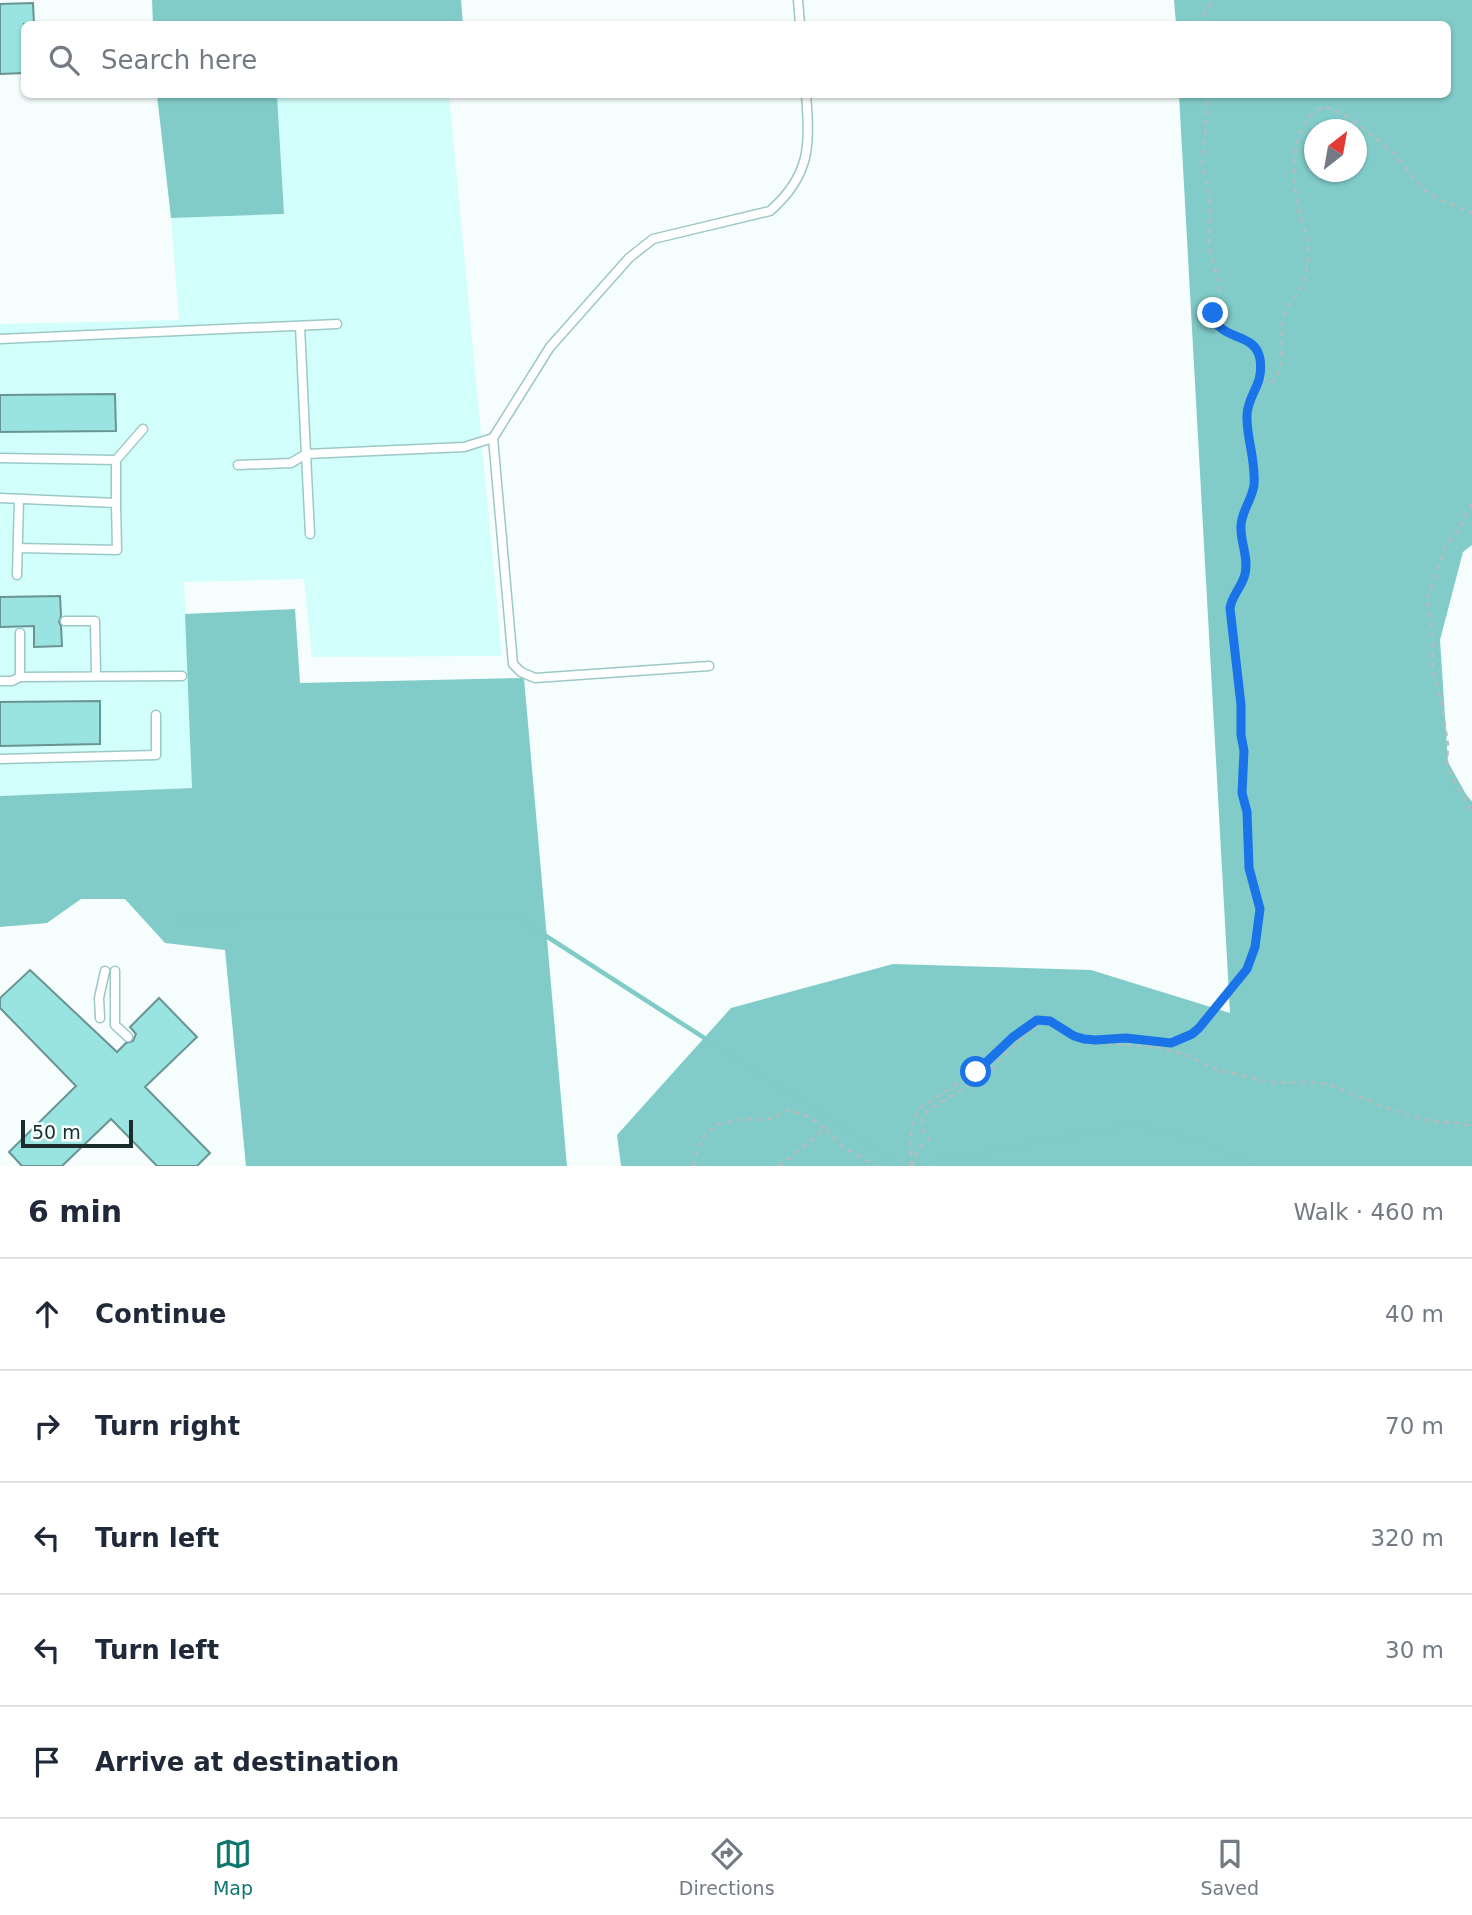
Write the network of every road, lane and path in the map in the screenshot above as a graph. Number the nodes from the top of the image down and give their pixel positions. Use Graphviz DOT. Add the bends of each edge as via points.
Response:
graph roads {
  1 [pos="798,0"];
  2 [pos="1213,0"];
  3 [pos="800,21"];
  4 [pos="1200,21"];
  5 [pos="806,98"];
  6 [pos="1206,98"];
  7 [pos="1472,212"];
  8 [pos="337,324"];
  9 [pos="300,326"];
  10 [pos="0,339"];
  11 [pos="1261,377"];
  12 [pos="143,429"];
  13 [pos="493,438"];
  14 [pos="306,454"];
  15 [pos="0,458"];
  16 [pos="116,460"];
  17 [pos="238,465"];
  18 [pos="0,498"];
  19 [pos="19,499"];
  20 [pos="116,503"];
  21 [pos="1472,504"];
  22 [pos="310,534"];
  23 [pos="18,548"];
  24 [pos="17,575"];
  25 [pos="65,621"];
  26 [pos="20,633"];
  27 [pos="709,666"];
  28 [pos="96,676"];
  29 [pos="20,677"];
  30 [pos="182,677"];
  31 [pos="0,681"];
  32 [pos="156,715"];
  33 [pos="0,759"];
  34 [pos="1472,812"];
  35 [pos="100,1018"];
  36 [pos="128,1037"];
  37 [pos="1472,1127"];
  38 [pos="825,1129"];
  39 [pos="693,1166"];
  40 [pos="779,1166"];
  41 [pos="876,1166"];
  42 [pos="911,1166"];
  1 -- 3 [label="lane"];
  2 -- 4 [label="path"];
  5 -- 13 [label="lane" via="806,158 783,200 770,211 653,239 629,258 550,348"];
  6 -- 11 [label="path" via="1202,164 1210,197 1209,248 1220,286 1214,321 1223,331 1250,343 1259,355"];
  7 -- 11 [label="path" via="1421,188 1394,153 1351,119 1323,107 1314,111 1300,134 1293,165 1307,239 1305,279 1283,320 1278,374 1272,382"];
  8 -- 9 [label="lane"];
  9 -- 10 [label="lane"];
  9 -- 14 [label="lane"];
  11 -- 42 [label="path" via="1247,417 1254,461 1252,493 1241,522 1246,568 1230,608 1241,705 1249,868 1260,909 1247,969 1199,1028 1171,1043 1084,1039 1050,1021 1030,1024 976,1072 918,1109 911,1127"];
  12 -- 16 [label="lane"];
  13 -- 14 [label="lane" via="464,447"];
  13 -- 27 [label="lane" via="513,664 535,678"];
  14 -- 17 [label="lane" via="291,463"];
  14 -- 22 [label="lane"];
  15 -- 16 [label="lane"];
  16 -- 20 [label="lane"];
  18 -- 19 [label="lane"];
  19 -- 20 [label="lane"];
  19 -- 23 [label="lane"];
  20 -- 23 [label="lane" via="117,550"];
  21 -- 34 [label="path" via="1446,545 1427,604 1433,672 1448,744 1447,768"];
  23 -- 24 [label="lane"];
  25 -- 28 [label="lane" via="95,621"];
  26 -- 29 [label="lane"];
  28 -- 29 [label="lane"];
  28 -- 30 [label="lane"];
  29 -- 31 [label="lane"];
  32 -- 33 [label="lane" via="156,755"];
  35 -- 36 [label="lane" via="99,998 110,971 115,1025"];
  37 -- 42 [label="path" via="1395,1111 1328,1084 1275,1083 1217,1070 1156,1047 1083,1042 1048,1022 1032,1029 983,1077 927,1111 922,1122 929,1139"];
  38 -- 39 [label="path" via="810,1117 788,1110 767,1120 719,1124 701,1139"];
  38 -- 40 [label="path"];
  38 -- 41 [label="path"];
}
